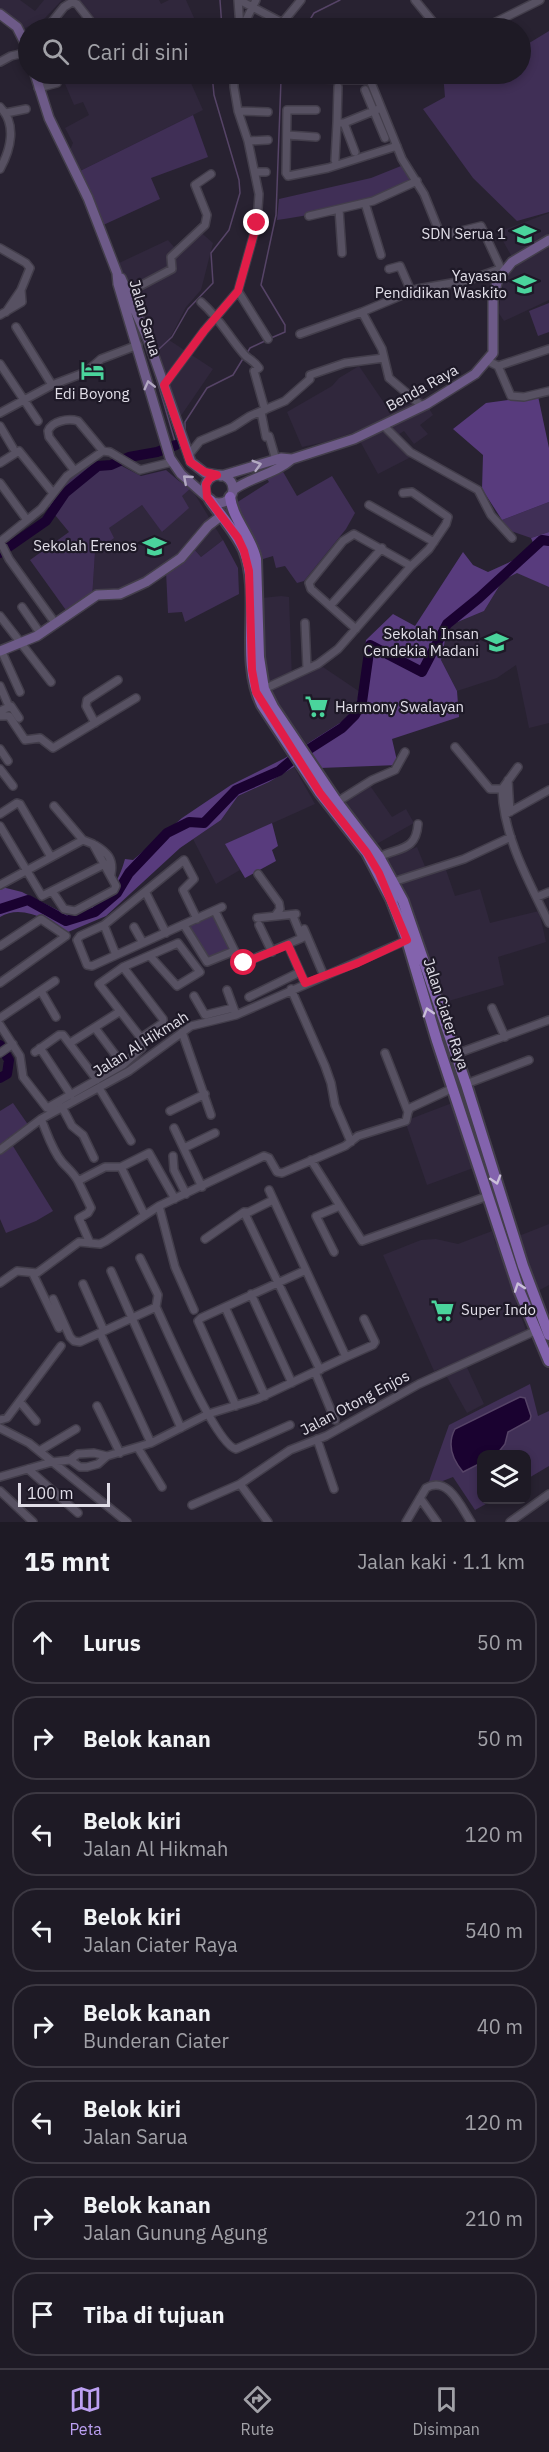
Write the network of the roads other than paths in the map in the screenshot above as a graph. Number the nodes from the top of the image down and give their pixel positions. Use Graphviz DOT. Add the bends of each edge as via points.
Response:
graph roads {
  1 [pos="239,0"];
  2 [pos="301,0"];
  3 [pos="415,0"];
  4 [pos="540,0"];
  5 [pos="254,3"];
  6 [pos="0,14"];
  7 [pos="55,18"];
  8 [pos="88,18"];
  9 [pos="240,18"];
  10 [pos="246,18"];
  11 [pos="271,18"];
  12 [pos="285,18"];
  13 [pos="430,18"];
  14 [pos="504,18"];
  15 [pos="18,30"];
  16 [pos="18,51"];
  17 [pos="0,62"];
  18 [pos="37,84"];
  19 [pos="53,84"];
  20 [pos="235,84"];
  21 [pos="371,84"];
  22 [pos="338,87"];
  23 [pos="38,88"];
  24 [pos="365,90"];
  25 [pos="0,106"];
  26 [pos="26,109"];
  27 [pos="377,109"];
  28 [pos="316,110"];
  29 [pos="238,111"];
  30 [pos="268,112"];
  31 [pos="6,113"];
  32 [pos="341,123"];
  33 [pos="287,135"];
  34 [pos="316,137"];
  35 [pos="385,138"];
  36 [pos="268,140"];
  37 [pos="248,141"];
  38 [pos="397,146"];
  39 [pos="355,152"];
  40 [pos="335,160"];
  41 [pos="1,164"];
  42 [pos="255,172"];
  43 [pos="266,172"];
  44 [pos="211,174"];
  45 [pos="417,181"];
  46 [pos="365,203"];
  47 [pos="339,209"];
  48 [pos="309,216"];
  49 [pos="549,240"];
  50 [pos="1,252"];
  51 [pos="342,253"];
  52 [pos="381,255"];
  53 [pos="389,269"];
  54 [pos="501,270"];
  55 [pos="238,291"];
  56 [pos="411,291"];
  57 [pos="125,293"];
  58 [pos="201,302"];
  59 [pos="362,312"];
  60 [pos="3,313"];
  61 [pos="216,315"];
  62 [pos="16,327"];
  63 [pos="300,334"];
  64 [pos="268,339"];
  65 [pos="138,345"];
  66 [pos="549,349"];
  67 [pos="384,358"];
  68 [pos="488,361"];
  69 [pos="0,364"];
  70 [pos="498,366"];
  71 [pos="52,385"];
  72 [pos="164,385"];
  73 [pos="549,391"];
  74 [pos="24,400"];
  75 [pos="422,406"];
  76 [pos="263,411"];
  77 [pos="0,413"];
  78 [pos="38,422"];
  79 [pos="0,426"];
  80 [pos="384,426"];
  81 [pos="13,448"];
  82 [pos="103,451"];
  83 [pos="188,456"];
  84 [pos="292,459"];
  85 [pos="171,460"];
  86 [pos="276,460"];
  87 [pos="0,463"];
  88 [pos="74,470"];
  89 [pos="219,476"];
  90 [pos="0,483"];
  91 [pos="53,493"];
  92 [pos="403,493"];
  93 [pos="231,498"];
  94 [pos="209,499"];
  95 [pos="369,505"];
  96 [pos="221,516"];
  97 [pos="27,520"];
  98 [pos="512,538"];
  99 [pos="434,542"];
  100 [pos="0,544"];
  101 [pos="382,548"];
  102 [pos="8,558"];
  103 [pos="0,562"];
  104 [pos="411,566"];
  105 [pos="330,606"];
  106 [pos="22,607"];
  107 [pos="0,616"];
  108 [pos="53,620"];
  109 [pos="304,623"];
  110 [pos="356,629"];
  111 [pos="40,633"];
  112 [pos="21,642"];
  113 [pos="1,650"];
  114 [pos="306,668"];
  115 [pos="118,680"];
  116 [pos="51,682"];
  117 [pos="0,686"];
  118 [pos="264,688"];
  119 [pos="20,692"];
  120 [pos="136,698"];
  121 [pos="8,702"];
  122 [pos="0,711"];
  123 [pos="0,716"];
  124 [pos="19,718"];
  125 [pos="95,723"];
  126 [pos="295,746"];
  127 [pos="455,747"];
  128 [pos="0,749"];
  129 [pos="405,752"];
  130 [pos="8,760"];
  131 [pos="306,764"];
  132 [pos="519,766"];
  133 [pos="0,769"];
  134 [pos="508,780"];
  135 [pos="13,786"];
  136 [pos="502,789"];
  137 [pos="549,790"];
  138 [pos="337,802"];
  139 [pos="54,806"];
  140 [pos="508,813"];
  141 [pos="0,814"];
  142 [pos="418,824"];
  143 [pos="0,826"];
  144 [pos="511,837"];
  145 [pos="83,840"];
  146 [pos="93,844"];
  147 [pos="379,856"];
  148 [pos="51,857"];
  149 [pos="105,864"];
  150 [pos="26,870"];
  151 [pos="111,873"];
  152 [pos="258,874"];
  153 [pos="393,882"];
  154 [pos="0,885"];
  155 [pos="52,891"];
  156 [pos="549,892"];
  157 [pos="146,893"];
  158 [pos="537,897"];
  159 [pos="275,916"];
  160 [pos="293,916"];
  161 [pos="197,919"];
  162 [pos="549,923"];
  163 [pos="104,925"];
  164 [pos="184,925"];
  165 [pos="134,927"];
  166 [pos="166,933"];
  167 [pos="407,940"];
  168 [pos="143,943"];
  169 [pos="288,945"];
  170 [pos="0,946"];
  171 [pos="234,951"];
  172 [pos="272,951"];
  173 [pos="116,955"];
  174 [pos="150,956"];
  175 [pos="123,967"];
  176 [pos="300,972"];
  177 [pos="324,976"];
  178 [pos="55,981"];
  179 [pos="0,983"];
  180 [pos="305,983"];
  181 [pos="291,989"];
  182 [pos="227,990"];
  183 [pos="41,991"];
  184 [pos="194,996"];
  185 [pos="249,997"];
  186 [pos="492,1008"];
  187 [pos="235,1011"];
  188 [pos="119,1012"];
  189 [pos="56,1017"];
  190 [pos="0,1018"];
  191 [pos="549,1020"];
  192 [pos="0,1025"];
  193 [pos="95,1028"];
  194 [pos="182,1032"];
  195 [pos="504,1037"];
  196 [pos="141,1038"];
  197 [pos="449,1038"];
  198 [pos="437,1041"];
  199 [pos="70,1043"];
  200 [pos="11,1046"];
  201 [pos="0,1053"];
  202 [pos="385,1053"];
  203 [pos="456,1054"];
  204 [pos="529,1060"];
  205 [pos="123,1065"];
  206 [pos="98,1084"];
  207 [pos="466,1084"];
  208 [pos="453,1088"];
  209 [pos="205,1094"];
  210 [pos="71,1095"];
  211 [pos="62,1107"];
  212 [pos="170,1111"];
  213 [pos="408,1112"];
  214 [pos="211,1115"];
  215 [pos="41,1119"];
  216 [pos="174,1128"];
  217 [pos="215,1133"];
  218 [pos="131,1141"];
  219 [pos="351,1142"];
  220 [pos="184,1148"];
  221 [pos="0,1150"];
  222 [pos="173,1156"];
  223 [pos="489,1156"];
  224 [pos="94,1158"];
  225 [pos="477,1159"];
  226 [pos="311,1160"];
  227 [pos="121,1167"];
  228 [pos="78,1181"];
  229 [pos="202,1187"];
  230 [pos="269,1190"];
  231 [pos="186,1194"];
  232 [pos="488,1196"];
  233 [pos="175,1199"];
  234 [pos="273,1200"];
  235 [pos="159,1206"];
  236 [pos="340,1206"];
  237 [pos="244,1212"];
  238 [pos="144,1214"];
  239 [pos="205,1239"];
  240 [pos="90,1243"];
  241 [pos="334,1252"];
  242 [pos="140,1258"];
  243 [pos="306,1270"];
  244 [pos="111,1272"];
  245 [pos="33,1274"];
  246 [pos="279,1282"];
  247 [pos="0,1283"];
  248 [pos="83,1284"];
  249 [pos="252,1294"];
  250 [pos="53,1299"];
  251 [pos="156,1306"];
  252 [pos="225,1307"];
  253 [pos="194,1310"];
  254 [pos="131,1318"];
  255 [pos="364,1319"];
  256 [pos="59,1328"];
  257 [pos="535,1331"];
  258 [pos="102,1332"];
  259 [pos="549,1335"];
  260 [pos="61,1346"];
  261 [pos="346,1357"];
  262 [pos="549,1361"];
  263 [pos="317,1371"];
  264 [pos="292,1383"];
  265 [pos="265,1396"];
  266 [pos="20,1402"];
  267 [pos="97,1406"];
  268 [pos="236,1406"];
  269 [pos="208,1414"];
  270 [pos="0,1420"];
  271 [pos="335,1420"];
  272 [pos="36,1421"];
  273 [pos="290,1425"];
  274 [pos="0,1428"];
  275 [pos="181,1428"];
  276 [pos="76,1430"];
  277 [pos="317,1439"];
  278 [pos="151,1443"];
  279 [pos="138,1448"];
  280 [pos="39,1451"];
  281 [pos="120,1453"];
  282 [pos="107,1456"];
  283 [pos="70,1460"];
  284 [pos="52,1462"];
  285 [pos="28,1469"];
  286 [pos="0,1477"];
  287 [pos="240,1484"];
  288 [pos="162,1487"];
  289 [pos="334,1489"];
  290 [pos="0,1491"];
  291 [pos="549,1494"];
  292 [pos="420,1498"];
  293 [pos="192,1505"];
  294 [pos="78,1513"];
  295 [pos="33,1522"];
  296 [pos="127,1522"];
  297 [pos="268,1522"];
  298 [pos="406,1522"];
  299 [pos="437,1522"];
  300 [pos="471,1522"];
  301 [pos="510,1522"];
  1 -- 5 [label="street"];
  1 -- 9 [label="street"];
  2 -- 12 [label="street"];
  3 -- 13 [label="street"];
  4 -- 14 [label="street"];
  5 -- 10 [label="street"];
  5 -- 11 [label="street"];
  6 -- 15 [label="main road"];
  7 -- 8 [label="street" via="72,2"];
  16 -- 17 [label="street"];
  18 -- 23 [label="main road, Jalan Sarua"];
  19 -- 23 [label="street"];
  20 -- 29 [label="street"];
  21 -- 27 [label="street"];
  22 -- 32 [label="street"];
  23 -- 57 [label="main road, Jalan Sarua" via="88,198"];
  24 -- 27 [label="street"];
  25 -- 31 [label="street"];
  26 -- 31 [label="street"];
  27 -- 32 [label="street"];
  27 -- 35 [label="street"];
  27 -- 38 [label="street"];
  28 -- 33 [label="street" via="287,110"];
  29 -- 30 [label="street"];
  29 -- 37 [label="street"];
  31 -- 41 [label="street" via="11,125 10,141"];
  32 -- 39 [label="street"];
  32 -- 40 [label="street"];
  33 -- 34 [label="street"];
  33 -- 38 [label="street" via="286,173 293,177"];
  36 -- 37 [label="street"];
  37 -- 42 [label="street"];
  38 -- 45 [label="street"];
  42 -- 43 [label="street"];
  42 -- 55 [label="street" via="260,204"];
  44 -- 57 [label="street" via="195,185 207,215 205,225 171,257 172,269"];
  45 -- 46 [label="street"];
  45 -- 54 [label="street" via="444,238 481,226"];
  46 -- 47 [label="street"];
  46 -- 52 [label="street"];
  47 -- 48 [label="street"];
  47 -- 51 [label="street"];
  49 -- 54 [label="main road"];
  50 -- 60 [label="street" via="30,268 21,290"];
  53 -- 56 [label="street" via="400,266"];
  54 -- 56 [label="street"];
  54 -- 68 [label="main road" via="493,298 494,344"];
  55 -- 61 [label="street"];
  55 -- 64 [label="street"];
  56 -- 59 [label="street"];
  57 -- 65 [label="main road, Jalan Sarua"];
  57 -- 72 [label="main road, Jalan Sarua"];
  58 -- 61 [label="street"];
  59 -- 63 [label="street"];
  59 -- 67 [label="street"];
  61 -- 72 [label="street"];
  61 -- 76 [label="street" via="259,368 254,371"];
  62 -- 71 [label="street"];
  65 -- 71 [label="street"];
  85 -- 65 [label="main road, Jalan Sarua, one-way"];
  66 -- 70 [label="street"];
  67 -- 75 [label="street" via="389,378"];
  67 -- 76 [label="street" via="345,363 310,375 285,401"];
  68 -- 70 [label="street"];
  68 -- 75 [label="main road, Benda Raya" via="475,374"];
  69 -- 74 [label="street"];
  70 -- 73 [label="street" via="511,396"];
  71 -- 74 [label="street"];
  72 -- 83 [label="main road, Jalan Sarua"];
  74 -- 77 [label="street"];
  74 -- 78 [label="street"];
  75 -- 80 [label="main road, Benda Raya"];
  76 -- 83 [label="street" via="200,441"];
  76 -- 86 [label="street" via="266,437 269,436"];
  79 -- 81 [label="street"];
  80 -- 84 [label="main road, Benda Raya"];
  80 -- 98 [label="street" via="411,452 478,490 491,515"];
  82 -- 85 [label="street" via="141,470"];
  82 -- 88 [label="street"];
  82 -- 88 [label="street" via="78,421 54,424 48,431 49,437"];
  83 -- 89 [label="main road" via="197,468"];
  84 -- 86 [label="main road, Benda Raya"];
  84 -- 93 [label="main road, Benda Raya" via="284,467 242,483"];
  94 -- 85 [label="main road, Jalan Sarua, one-way"];
  89 -- 86 [label="main road, Benda Raya, one-way"];
  87 -- 91 [label="street" via="19,452"];
  88 -- 91 [label="street"];
  89 -- 93 [label="main road" via="228,479"];
  89 -- 94 [label="main road" via="210,478 206,484"];
  90 -- 97 [label="street"];
  91 -- 97 [label="street"];
  92 -- 99 [label="street" via="412,492 448,517"];
  93 -- 94 [label="main road" via="222,503"];
  93 -- 96 [label="main road"];
  93 -- 118 [label="main road, Jalan Ciater Raya" via="256,559"];
  94 -- 96 [label="main road, Jalan Ciater Raya"];
  95 -- 99 [label="street"];
  96 -- 111 [label="main road" via="181,558 156,576 120,594 95,596"];
  96 -- 126 [label="main road, Jalan Ciater Raya" via="238,538 249,571 256,692"];
  97 -- 100 [label="street"];
  99 -- 104 [label="street"];
  100 -- 102 [label="street"];
  101 -- 104 [label="street"];
  101 -- 105 [label="street"];
  101 -- 105 [label="street" via="354,534 343,541 309,584"];
  102 -- 103 [label="street"];
  102 -- 108 [label="street"];
  104 -- 110 [label="street"];
  105 -- 110 [label="street"];
  106 -- 111 [label="street"];
  107 -- 112 [label="street"];
  109 -- 114 [label="street"];
  110 -- 114 [label="street" via="329,657"];
  111 -- 112 [label="main road"];
  112 -- 113 [label="main road"];
  112 -- 116 [label="street"];
  113 -- 119 [label="street"];
  114 -- 118 [label="street"];
  115 -- 125 [label="street" via="87,700"];
  117 -- 121 [label="street"];
  118 -- 126 [label="main road, Jalan Ciater Raya"];
  120 -- 125 [label="street"];
  122 -- 124 [label="street" via="11,706"];
  123 -- 125 [label="street" via="9,716 26,740 40,738 50,748"];
  126 -- 131 [label="main road, Jalan Ciater Raya"];
  127 -- 136 [label="street" via="490,789"];
  128 -- 130 [label="street"];
  129 -- 138 [label="street" via="395,770"];
  131 -- 138 [label="main road, Jalan Ciater Raya"];
  131 -- 167 [label="main road, Jalan Ciater Raya" via="379,873"];
  132 -- 134 [label="street"];
  133 -- 135 [label="street"];
  134 -- 136 [label="street"];
  134 -- 140 [label="street"];
  136 -- 140 [label="street"];
  137 -- 140 [label="street"];
  138 -- 147 [label="main road, Jalan Ciater Raya"];
  139 -- 145 [label="street"];
  140 -- 144 [label="street"];
  141 -- 148 [label="street" via="20,804"];
  142 -- 147 [label="street" via="413,843"];
  143 -- 150 [label="street"];
  144 -- 153 [label="street" via="464,859"];
  144 -- 158 [label="street"];
  145 -- 146 [label="street"];
  145 -- 148 [label="street"];
  146 -- 149 [label="street"];
  146 -- 151 [label="street" via="112,861"];
  147 -- 153 [label="main road, Jalan Ciater Raya"];
  148 -- 150 [label="street"];
  149 -- 151 [label="street"];
  149 -- 155 [label="street"];
  150 -- 154 [label="street"];
  150 -- 155 [label="street" via="42,896"];
  151 -- 155 [label="street" via="114,890 75,911 64,909"];
  152 -- 159 [label="street" via="279,903"];
  153 -- 197 [label="main road, Jalan Ciater Raya"];
  156 -- 158 [label="street"];
  157 -- 161 [label="street" via="185,861 194,879 183,890"];
  157 -- 163 [label="street"];
  157 -- 166 [label="street"];
  158 -- 162 [label="street"];
  159 -- 172 [label="street" via="258,922"];
  159 -- 177 [label="street" via="297,915"];
  160 -- 169 [label="street" via="303,937"];
  161 -- 164 [label="street"];
  161 -- 171 [label="street" via="218,909"];
  163 -- 173 [label="street"];
  163 -- 173 [label="street" via="77,938 78,943 90,967"];
  164 -- 166 [label="street"];
  164 -- 171 [label="street" via="207,962"];
  165 -- 168 [label="street"];
  166 -- 168 [label="street"];
  167 -- 177 [label="street, Jalan Al Hikmah"];
  198 -- 167 [label="main road, Jalan Ciater Raya, one-way"];
  168 -- 173 [label="street"];
  169 -- 172 [label="street"];
  169 -- 176 [label="street"];
  170 -- 179 [label="street" via="41,919 66,936"];
  171 -- 172 [label="street" via="241,964"];
  174 -- 174 [label="street" via="177,986 200,972 179,943"];
  174 -- 175 [label="street"];
  175 -- 188 [label="street" via="99,986"];
  175 -- 196 [label="street" via="163,1019 163,1023"];
  176 -- 180 [label="street"];
  176 -- 185 [label="street"];
  177 -- 180 [label="street, Jalan Al Hikmah"];
  178 -- 183 [label="street"];
  180 -- 181 [label="street, Jalan Al Hikmah"];
  181 -- 187 [label="street, Jalan Al Hikmah"];
  181 -- 219 [label="street" via="325,1066 335,1105"];
  182 -- 187 [label="street"];
  183 -- 189 [label="street"];
  183 -- 190 [label="street"];
  184 -- 187 [label="street" via="205,1016"];
  186 -- 195 [label="street"];
  187 -- 194 [label="street, Jalan Al Hikmah"];
  188 -- 193 [label="street"];
  188 -- 196 [label="street"];
  191 -- 195 [label="street"];
  192 -- 200 [label="street"];
  193 -- 199 [label="street"];
  193 -- 205 [label="street"];
  194 -- 206 [label="street, Jalan Al Hikmah" via="129,1071"];
  194 -- 209 [label="street"];
  195 -- 203 [label="street"];
  196 -- 205 [label="street" via="142,1048"];
  197 -- 198 [label="main road"];
  197 -- 203 [label="main road, Jalan Ciater Raya"];
  198 -- 208 [label="main road, Jalan Ciater Raya"];
  199 -- 206 [label="street"];
  199 -- 210 [label="street" via="59,1035 37,1050"];
  200 -- 201 [label="street"];
  200 -- 210 [label="street" via="20,1056 23,1077 45,1108"];
  202 -- 213 [label="street"];
  203 -- 207 [label="main road, Jalan Ciater Raya"];
  204 -- 207 [label="street"];
  205 -- 206 [label="street"];
  206 -- 210 [label="street"];
  206 -- 211 [label="street, Jalan Al Hikmah"];
  206 -- 218 [label="street"];
  207 -- 223 [label="main road, Jalan Ciater Raya"];
  208 -- 213 [label="street"];
  208 -- 225 [label="main road, Jalan Ciater Raya"];
  209 -- 212 [label="street"];
  209 -- 214 [label="street"];
  211 -- 215 [label="street, Jalan Al Hikmah"];
  211 -- 224 [label="street"];
  213 -- 219 [label="street" via="406,1121 358,1136"];
  215 -- 221 [label="street, Jalan Al Hikmah"];
  215 -- 228 [label="street" via="63,1164"];
  216 -- 220 [label="street"];
  217 -- 220 [label="street"];
  219 -- 226 [label="street"];
  220 -- 229 [label="street"];
  222 -- 231 [label="street" via="174,1170"];
  223 -- 225 [label="main road"];
  223 -- 259 [label="main road, Jalan Ciater Raya, one-way"];
  225 -- 232 [label="main road, Jalan Ciater Raya"];
  226 -- 229 [label="street" via="280,1173 264,1156"];
  226 -- 236 [label="street"];
  227 -- 228 [label="street" via="105,1167"];
  227 -- 233 [label="street" via="150,1153"];
  227 -- 238 [label="street"];
  228 -- 240 [label="street" via="91,1208 79,1218"];
  229 -- 231 [label="street"];
  230 -- 234 [label="street"];
  231 -- 233 [label="street"];
  232 -- 236 [label="street" via="364,1241"];
  257 -- 232 [label="main road, Jalan Ciater Raya, one-way"];
  233 -- 235 [label="street"];
  234 -- 237 [label="street"];
  234 -- 243 [label="street"];
  235 -- 238 [label="street"];
  235 -- 253 [label="street" via="175,1267"];
  236 -- 241 [label="street" via="316,1216"];
  237 -- 239 [label="street"];
  237 -- 246 [label="street"];
  238 -- 240 [label="street" via="106,1241"];
  240 -- 245 [label="street" via="79,1242"];
  242 -- 251 [label="street" via="158,1295"];
  243 -- 246 [label="street"];
  243 -- 261 [label="street"];
  244 -- 254 [label="street"];
  245 -- 247 [label="street" via="17,1271"];
  245 -- 256 [label="street"];
  246 -- 249 [label="street"];
  246 -- 263 [label="street"];
  248 -- 258 [label="street"];
  249 -- 252 [label="street"];
  249 -- 264 [label="street"];
  250 -- 258 [label="street" via="74,1341"];
  251 -- 254 [label="street"];
  251 -- 269 [label="street"];
  252 -- 265 [label="street"];
  252 -- 268 [label="street" via="198,1321"];
  254 -- 258 [label="street"];
  254 -- 275 [label="street"];
  255 -- 261 [label="street" via="375,1342"];
  257 -- 262 [label="main road, Jalan Ciater Raya"];
  257 -- 277 [label="street, Jalan Otong Enjos" via="419,1384"];
  258 -- 278 [label="street"];
  260 -- 266 [label="street"];
  261 -- 263 [label="street"];
  263 -- 264 [label="street"];
  263 -- 271 [label="street"];
  264 -- 265 [label="street"];
  265 -- 268 [label="street"];
  266 -- 270 [label="street" via="7,1418"];
  266 -- 272 [label="street"];
  267 -- 281 [label="street"];
  268 -- 269 [label="street"];
  269 -- 273 [label="street" via="225,1443 236,1449"];
  269 -- 275 [label="street"];
  274 -- 280 [label="street"];
  275 -- 278 [label="street"];
  276 -- 280 [label="street"];
  277 -- 287 [label="street, Jalan Otong Enjos" via="290,1450"];
  277 -- 289 [label="street"];
  278 -- 279 [label="street"];
  279 -- 281 [label="street"];
  279 -- 288 [label="street"];
  280 -- 284 [label="street"];
  281 -- 282 [label="street"];
  282 -- 283 [label="street" via="78,1454"];
  282 -- 283 [label="street" via="87,1467"];
  283 -- 284 [label="street"];
  284 -- 285 [label="street"];
  284 -- 296 [label="street"];
  285 -- 286 [label="street"];
  285 -- 294 [label="street"];
  287 -- 293 [label="street, Jalan Otong Enjos"];
  287 -- 297 [label="street"];
  290 -- 295 [label="street"];
  291 -- 301 [label="street"];
  292 -- 298 [label="street"];
  292 -- 299 [label="street"];
  292 -- 300 [label="street" via="426,1488 437,1484 447,1488"];
}
